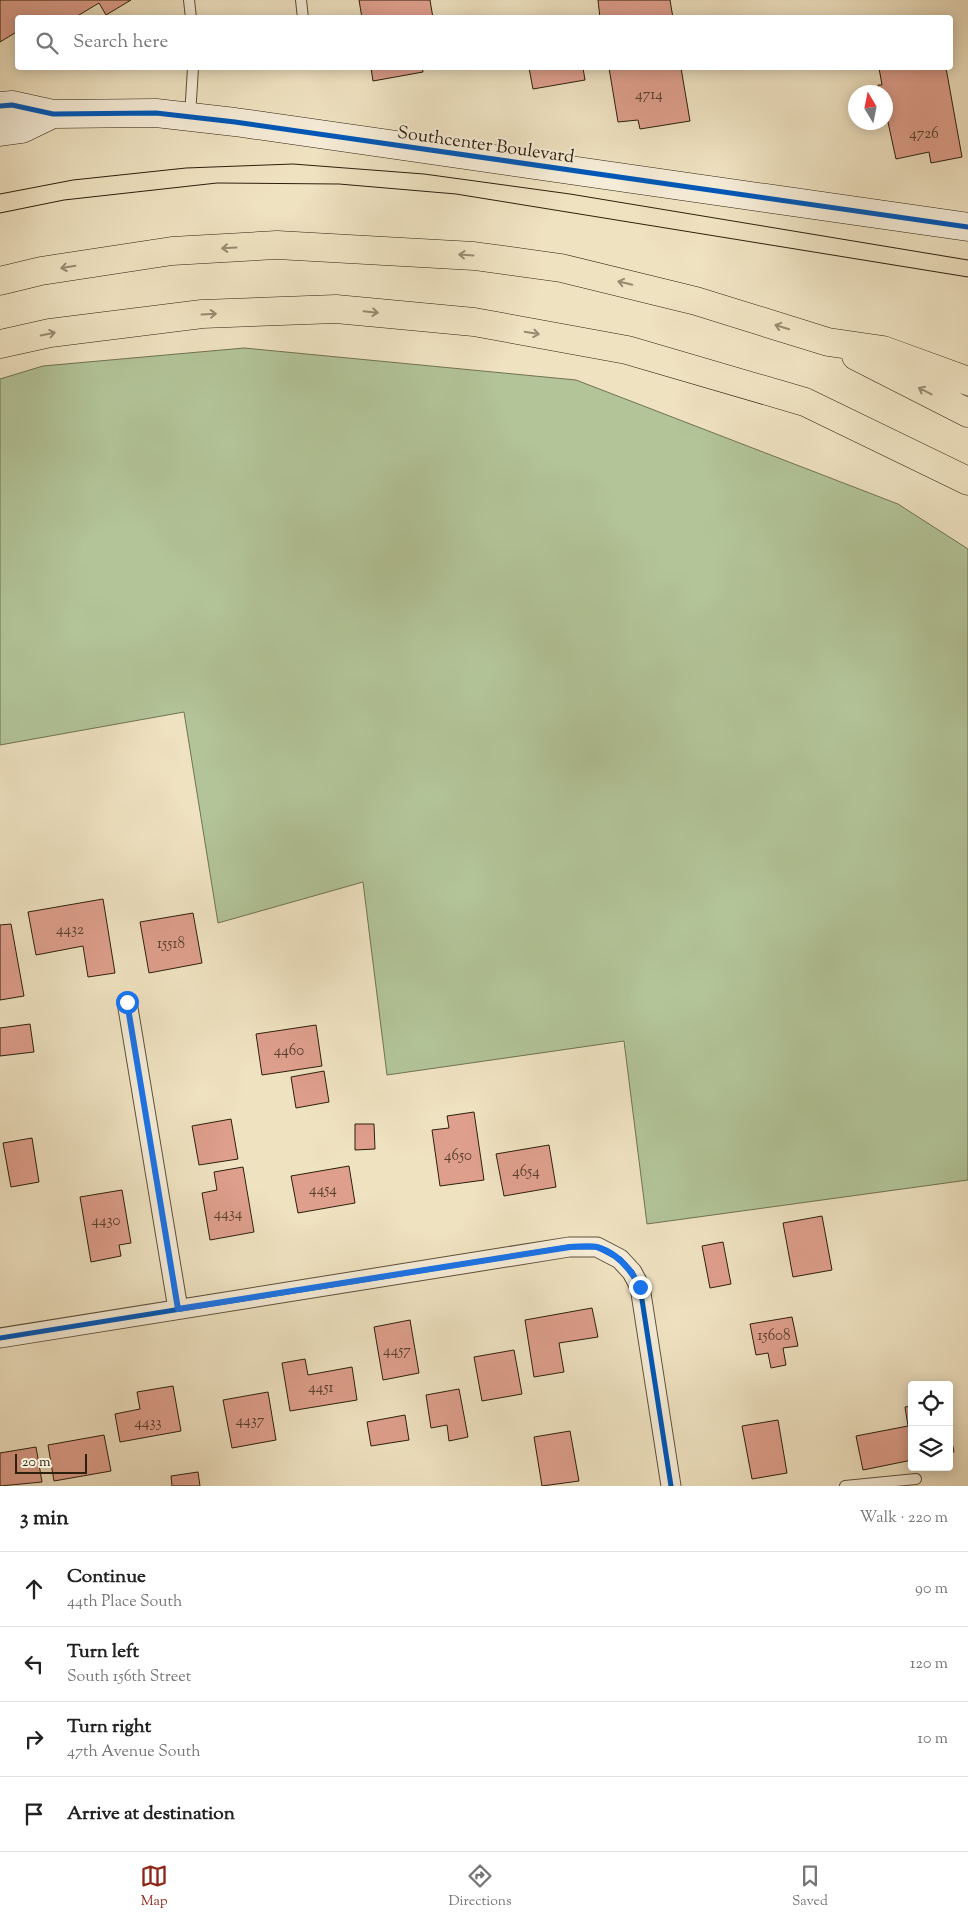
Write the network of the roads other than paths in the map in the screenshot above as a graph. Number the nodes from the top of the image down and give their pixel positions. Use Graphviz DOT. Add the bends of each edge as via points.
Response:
graph roads {
  1 [pos="189,0"];
  2 [pos="301,0"];
  3 [pos="191,15"];
  4 [pos="303,15"];
  5 [pos="193,70"];
  6 [pos="0,106"];
  7 [pos="52,114"];
  8 [pos="190,116"];
  9 [pos="0,132"];
  10 [pos="968,227"];
  11 [pos="0,282"];
  12 [pos="828,342"];
  13 [pos="0,344"];
  14 [pos="968,381"];
  15 [pos="968,413"];
  16 [pos="968,482"];
  17 [pos="127,1002"];
  18 [pos="178,1309"];
  19 [pos="0,1338"];
  20 [pos="916,1479"];
  21 [pos="671,1486"];
  22 [pos="845,1486"];
  1 -- 3 [label="lane"];
  2 -- 4 [label="lane"];
  5 -- 8 [label="lane"];
  6 -- 7 [label="street, Southcenter Boulevard" via="12,104"];
  7 -- 8 [label="street, Southcenter Boulevard" via="121,112"];
  7 -- 9 [label="street, Southcenter Boulevard" via="22,129"];
  8 -- 10 [label="street, Southcenter Boulevard"];
  12 -- 11 [label="highway, one-way" via="696,301 561,268 474,256 277,245 172,251 41,271"];
  12 -- 14 [label="highway" via="883,350"];
  15 -- 12 [label="highway, one-way"];
  13 -- 16 [label="highway, one-way" via="50,333 202,314 336,309 474,322 627,350 805,402"];
  17 -- 18 [label="street"];
  18 -- 19 [label="street"];
  18 -- 21 [label="street" via="570,1247 597,1247 620,1259 640,1287"];
  20 -- 22 [label="lane"];
}
